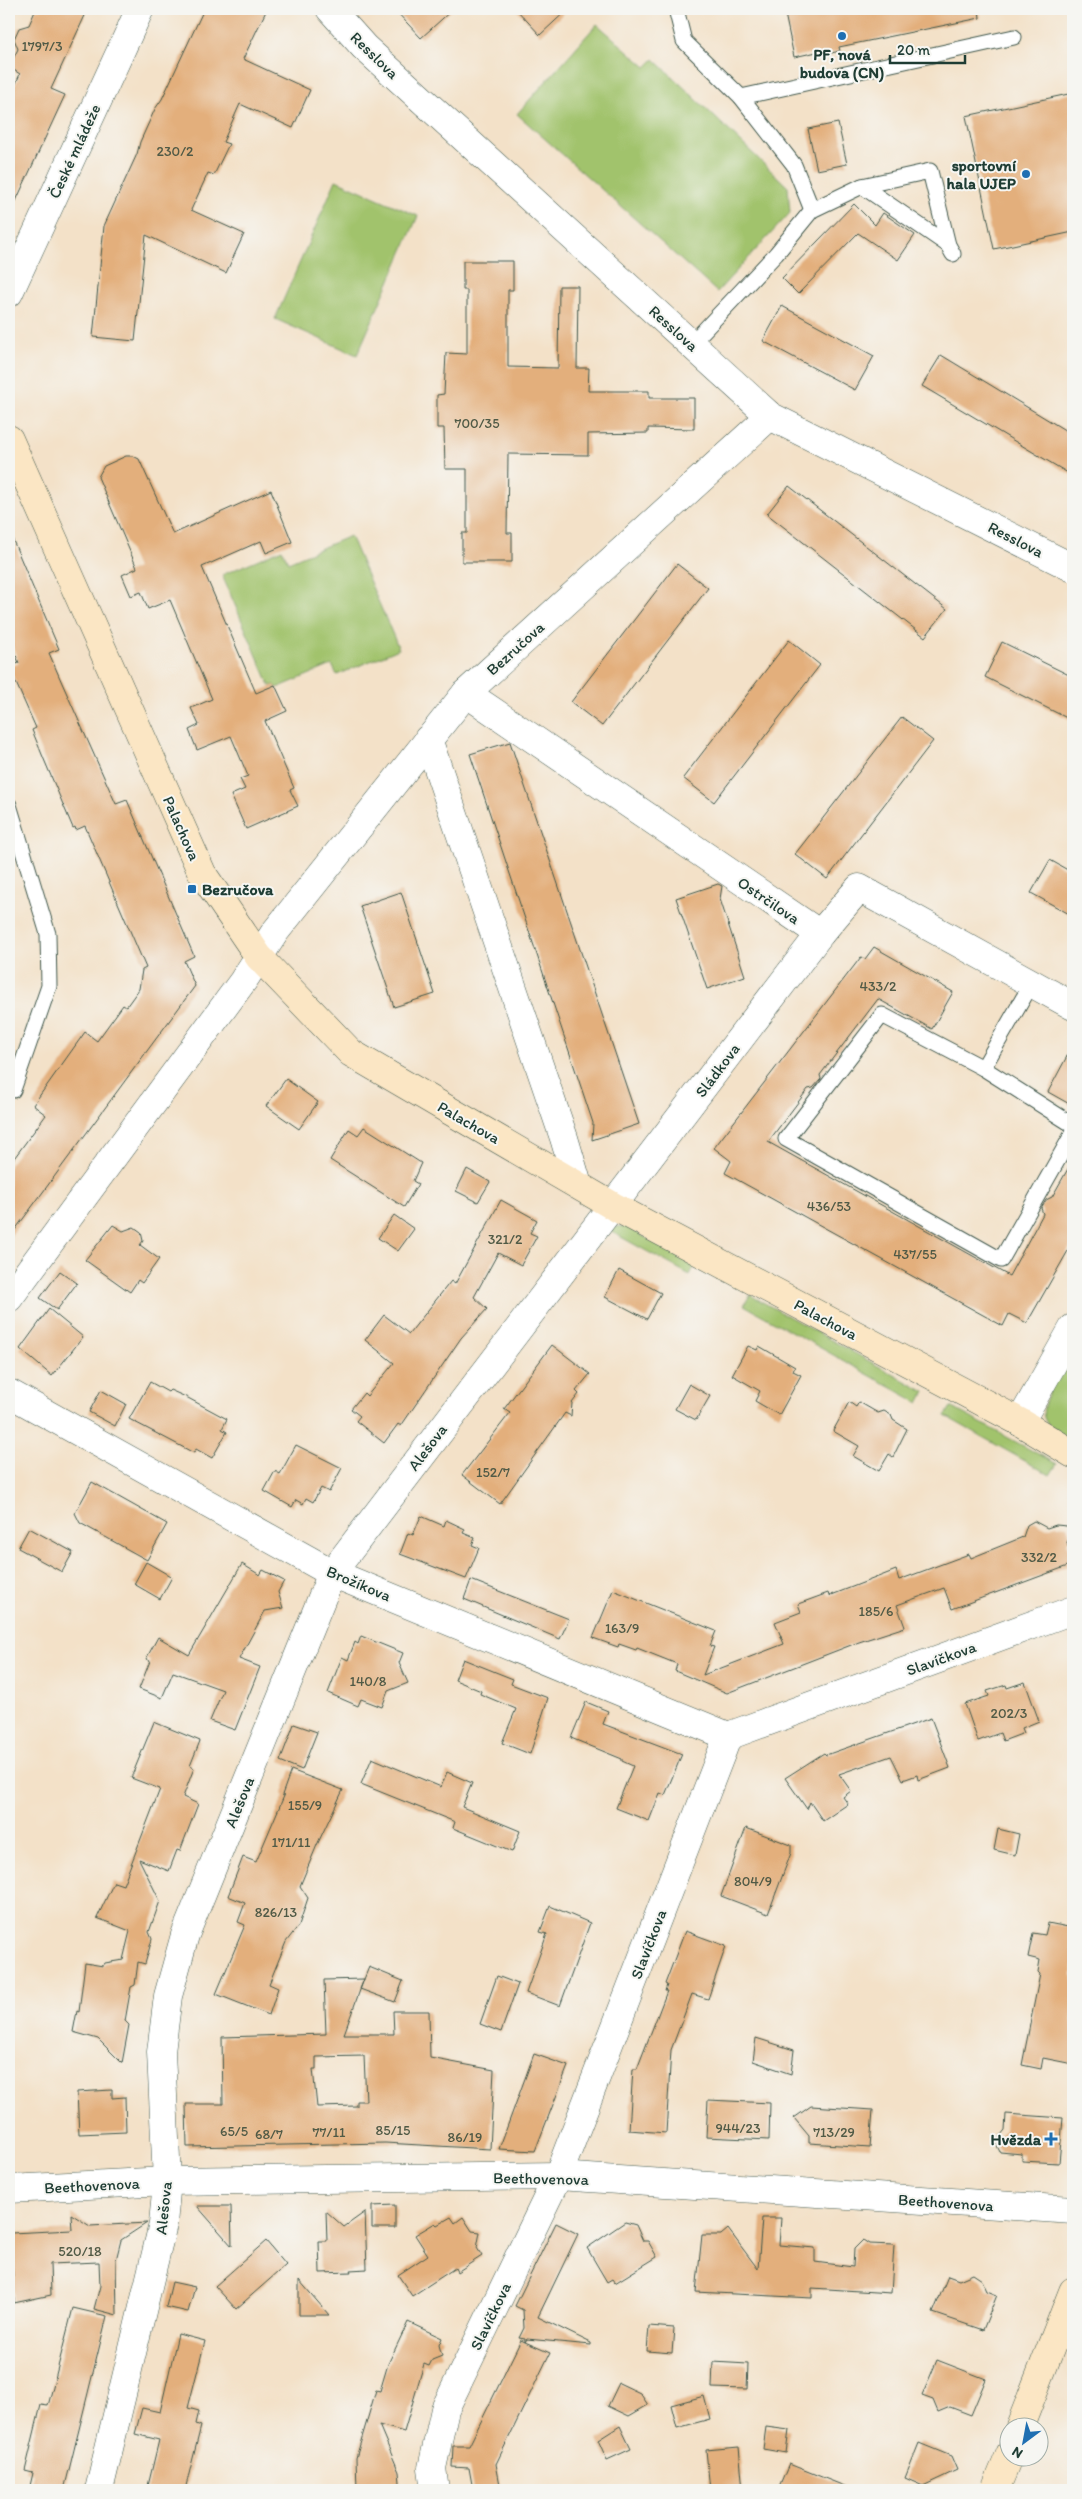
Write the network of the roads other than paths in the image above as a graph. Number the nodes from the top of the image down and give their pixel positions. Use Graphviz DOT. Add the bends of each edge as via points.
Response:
graph roads {
  1 [pos="140,9"];
  2 [pos="330,9"];
  3 [pos="676,9"];
  4 [pos="1014,37"];
  5 [pos="741,97"];
  6 [pos="862,186"];
  7 [pos="812,210"];
  8 [pos="9,293"];
  9 [pos="690,344"];
  10 [pos="770,416"];
  11 [pos="9,439"];
  12 [pos="1073,568"];
  13 [pos="466,693"];
  14 [pos="428,739"];
  15 [pos="9,805"];
  16 [pos="820,934"];
  17 [pos="259,957"];
  18 [pos="1032,983"];
  19 [pos="1073,1006"];
  20 [pos="983,1068"];
  21 [pos="13,1090"];
  22 [pos="1073,1125"];
  23 [pos="1073,1133"];
  24 [pos="578,1185"];
  25 [pos="612,1206"];
  26 [pos="9,1298"];
  27 [pos="1073,1328"];
  28 [pos="9,1393"];
  29 [pos="1020,1422"];
  30 [pos="1073,1454"];
  31 [pos="332,1572"];
  32 [pos="1073,1610"];
  33 [pos="728,1736"];
  34 [pos="558,2176"];
  35 [pos="167,2181"];
  36 [pos="9,2189"];
  37 [pos="1073,2210"];
  38 [pos="1073,2291"];
  39 [pos="1024,2416"];
  40 [pos="1005,2466"];
  41 [pos="99,2490"];
  42 [pos="436,2490"];
  43 [pos="996,2490"];
  1 -- 8 [label="street, České mládeže"];
  2 -- 9 [label="street, Resslova" via="364,47"];
  3 -- 5 [label="lane" via="684,41"];
  4 -- 5 [label="lane"];
  5 -- 7 [label="lane" via="794,165"];
  6 -- 6 [label="lane" via="930,171 950,250"];
  6 -- 7 [label="lane"];
  7 -- 9 [label="lane" via="776,254"];
  9 -- 10 [label="street, Resslova"];
  10 -- 12 [label="street, Resslova"];
  10 -- 13 [label="street, Bezručova"];
  11 -- 17 [label="street, Palachova" via="202,873"];
  13 -- 14 [label="street, Bezručova"];
  13 -- 16 [label="street, Ostrčilova"];
  14 -- 17 [label="street, Bezručova" via="275,932"];
  14 -- 24 [label="street"];
  15 -- 21 [label="lane" via="48,934 49,986"];
  16 -- 18 [label="street" via="859,888"];
  16 -- 25 [label="street, Sládkova"];
  17 -- 24 [label="street, Palachova" via="352,1053"];
  17 -- 26 [label="street, Bezručova"];
  18 -- 19 [label="street"];
  18 -- 20 [label="lane"];
  20 -- 22 [label="lane"];
  20 -- 23 [label="lane" via="882,1015 786,1139 1002,1260"];
  24 -- 25 [label="street, Palachova"];
  25 -- 29 [label="street, Palachova"];
  25 -- 31 [label="street, Alešova"];
  27 -- 29 [label="street"];
  28 -- 31 [label="street, Brožíkova"];
  29 -- 30 [label="street, Palachova"];
  31 -- 33 [label="street, Brožíkova"];
  31 -- 35 [label="street, Alešova" via="185,1935 168,1996 161,2052"];
  32 -- 33 [label="street, Slavíčkova"];
  33 -- 34 [label="street, Slavíčkova"];
  34 -- 35 [label="street, Beethovenova"];
  34 -- 37 [label="street, Beethovenova"];
  34 -- 42 [label="street, Slavíčkova" via="445,2409 432,2468"];
  35 -- 36 [label="street, Beethovenova"];
  35 -- 41 [label="street, Alešova" via="164,2224"];
  38 -- 39 [label="street"];
  40 -- 43 [label="street"];
}
